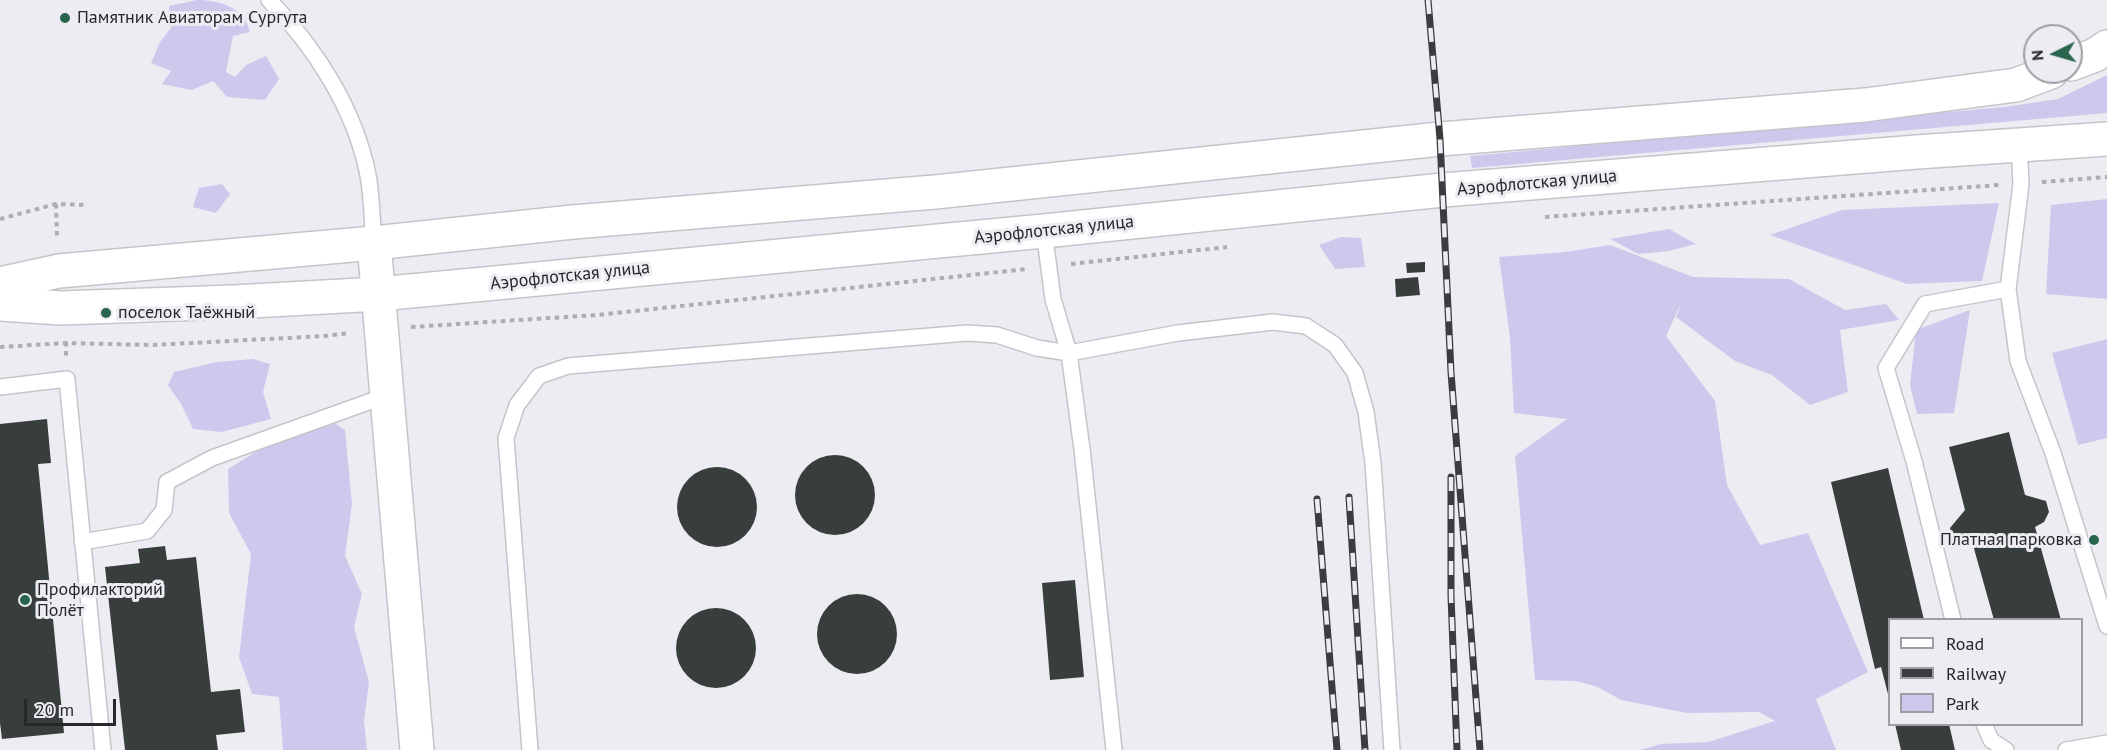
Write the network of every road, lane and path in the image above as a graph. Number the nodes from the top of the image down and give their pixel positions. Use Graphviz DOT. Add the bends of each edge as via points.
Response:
graph roads {
  1 [pos="269,0"];
  2 [pos="2107,47"];
  3 [pos="2083,60"];
  4 [pos="2023,82"];
  5 [pos="2107,139"];
  6 [pos="2019,145"];
  7 [pos="88,205"];
  8 [pos="0,219"];
  9 [pos="1044,231"];
  10 [pos="374,243"];
  11 [pos="0,284"];
  12 [pos="2008,289"];
  13 [pos="379,294"];
  14 [pos="0,304"];
  15 [pos="1069,353"];
  16 [pos="0,387"];
  17 [pos="388,395"];
  18 [pos="82,542"];
  19 [pos="1953,618"];
  20 [pos="2107,626"];
  21 [pos="1985,726"];
  22 [pos="2107,743"];
  23 [pos="102,750"];
  24 [pos="417,750"];
  25 [pos="530,750"];
  26 [pos="1114,750"];
  27 [pos="1392,750"];
  28 [pos="2006,750"];
  29 [pos="2066,750"];
  1 -- 10 [label="lane" via="317,58 349,114 368,175"];
  2 -- 3 [label="main road"];
  4 -- 10 [label="main road" via="1865,105 1440,140 935,192"];
  5 -- 6 [label="main road, Аэрофлотская улица"];
  6 -- 9 [label="main road, Аэрофлотская улица" via="1443,190"];
  6 -- 12 [label="lane" via="2021,184"];
  7 -- 8 [label="path" via="56,204"];
  9 -- 13 [label="main road, Аэрофлотская улица"];
  9 -- 15 [label="lane" via="1053,299"];
  10 -- 11 [label="main road" via="59,271"];
  10 -- 13 [label="main road"];
  12 -- 19 [label="lane" via="1925,304 1886,368 1914,461"];
  12 -- 20 [label="lane" via="2018,361 2053,453"];
  13 -- 14 [label="main road, Аэрофлотская улица" via="61,308"];
  13 -- 17 [label="main road"];
  15 -- 25 [label="lane" via="997,335 967,333 568,366 538,376 517,405 506,438"];
  15 -- 26 [label="lane"];
  15 -- 27 [label="lane" via="1178,333 1273,322 1306,326 1335,345 1355,373 1367,422"];
  16 -- 18 [label="lane" via="67,380"];
  17 -- 18 [label="lane" via="212,458 167,482 164,510 147,531"];
  17 -- 24 [label="main road"];
  18 -- 23 [label="lane"];
  21 -- 28 [label="lane" via="1991,740"];
  22 -- 29 [label="lane"];
}
